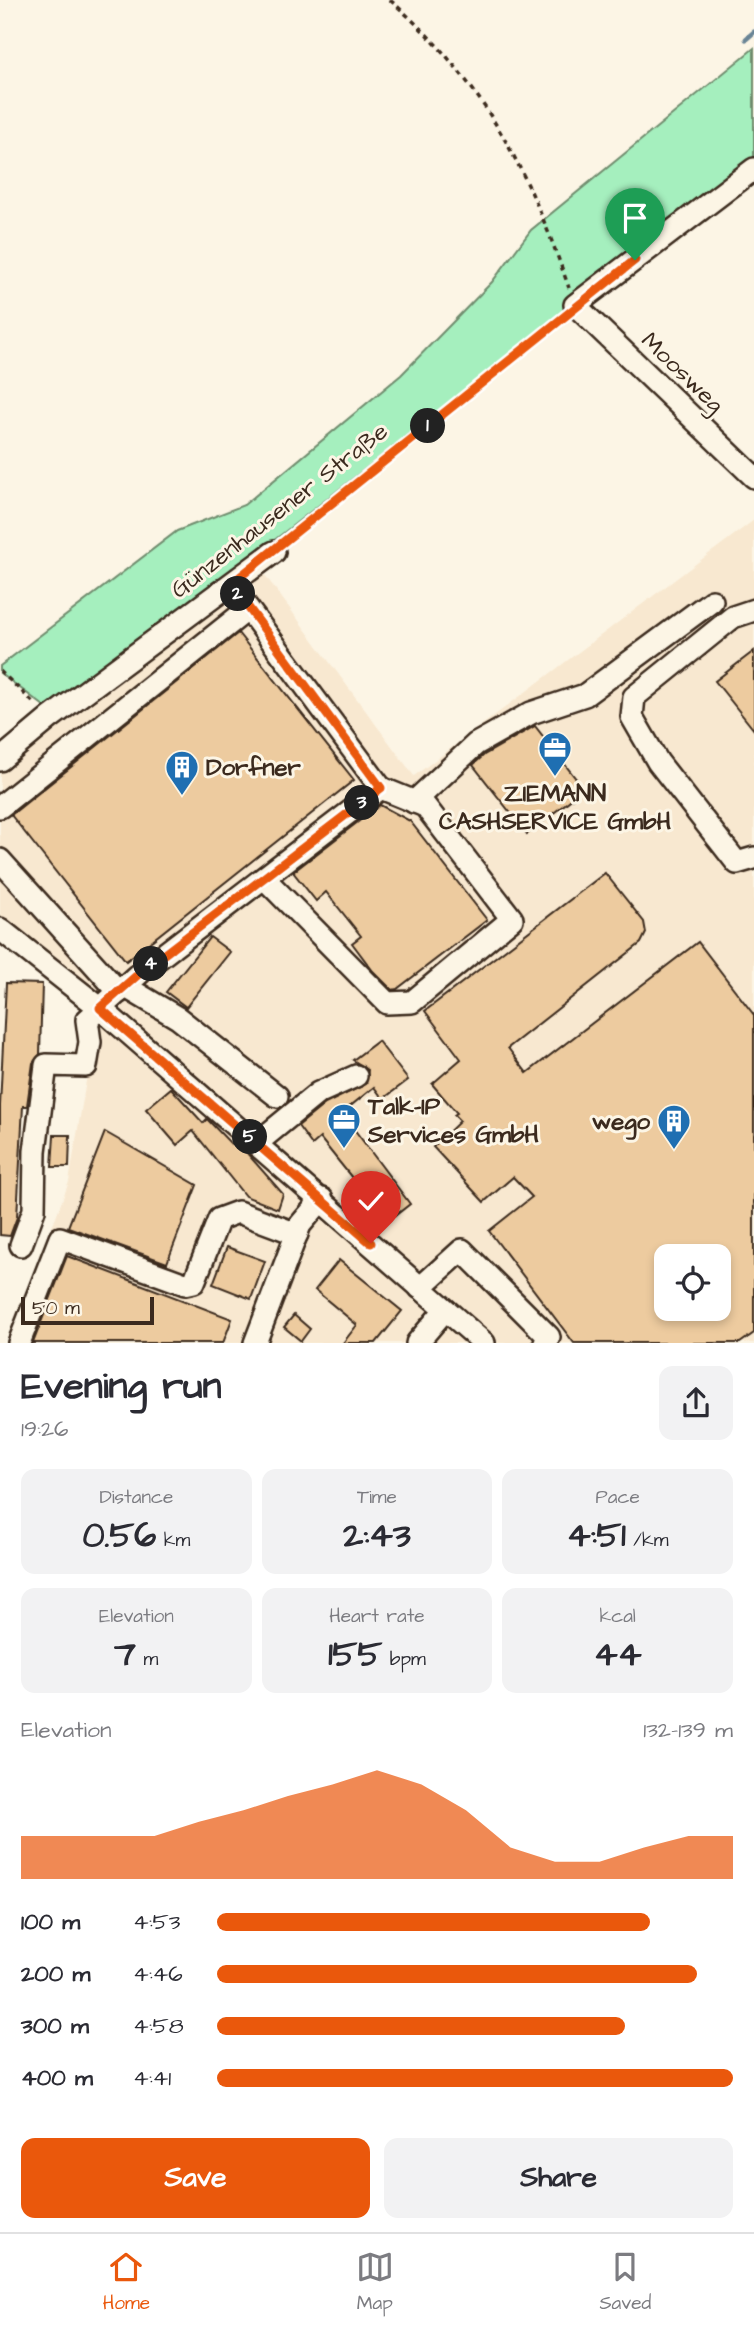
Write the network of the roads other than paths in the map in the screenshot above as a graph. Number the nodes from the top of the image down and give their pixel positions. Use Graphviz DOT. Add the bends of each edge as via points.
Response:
graph roads {
  1 [pos="754,169"];
  2 [pos="754,477"];
  3 [pos="274,552"];
  4 [pos="231,584"];
  5 [pos="712,601"];
  6 [pos="248,608"];
  7 [pos="754,610"];
  8 [pos="0,760"];
  9 [pos="378,784"];
  10 [pos="415,802"];
  11 [pos="0,807"];
  12 [pos="754,858"];
  13 [pos="0,860"];
  14 [pos="264,878"];
  15 [pos="0,929"];
  16 [pos="118,987"];
  17 [pos="100,1008"];
  18 [pos="356,1076"];
  19 [pos="277,1096"];
  20 [pos="257,1143"];
  21 [pos="322,1199"];
  22 [pos="297,1234"];
  23 [pos="21,1245"];
  24 [pos="420,1288"];
  25 [pos="444,1310"];
  26 [pos="19,1343"];
  27 [pos="255,1343"];
  28 [pos="417,1343"];
  29 [pos="484,1343"];
  30 [pos="545,1343"];
  1 -- 2 [label="street, Moosweg" via="575,305"];
  3 -- 4 [label="street, Günzenhausener Straße"];
  4 -- 6 [label="street"];
  4 -- 8 [label="street, Günzenhausener Straße"];
  5 -- 10 [label="street" via="585,695 531,713 476,744"];
  6 -- 9 [label="street"];
  6 -- 11 [label="street"];
  7 -- 12 [label="street" via="733,617 634,697 632,717 658,762 737,863"];
  9 -- 10 [label="street"];
  9 -- 14 [label="street"];
  9 -- 16 [label="street"];
  10 -- 14 [label="street" via="425,806 512,919 412,1002 387,1003"];
  13 -- 16 [label="street"];
  14 -- 16 [label="street"];
  15 -- 17 [label="street"];
  16 -- 17 [label="street"];
  16 -- 19 [label="street" via="178,1018"];
  17 -- 20 [label="street"];
  17 -- 23 [label="street" via="88,1020 86,1066 46,1065 35,1151 34,1210"];
  18 -- 20 [label="street" via="318,1093"];
  20 -- 21 [label="street"];
  21 -- 22 [label="street"];
  21 -- 24 [label="street"];
  22 -- 26 [label="street" via="238,1212 219,1219 194,1282 185,1284 60,1238"];
  22 -- 27 [label="street"];
  24 -- 25 [label="street"];
  24 -- 30 [label="street" via="462,1250 549,1337"];
  25 -- 28 [label="street"];
  25 -- 29 [label="street"];
}
